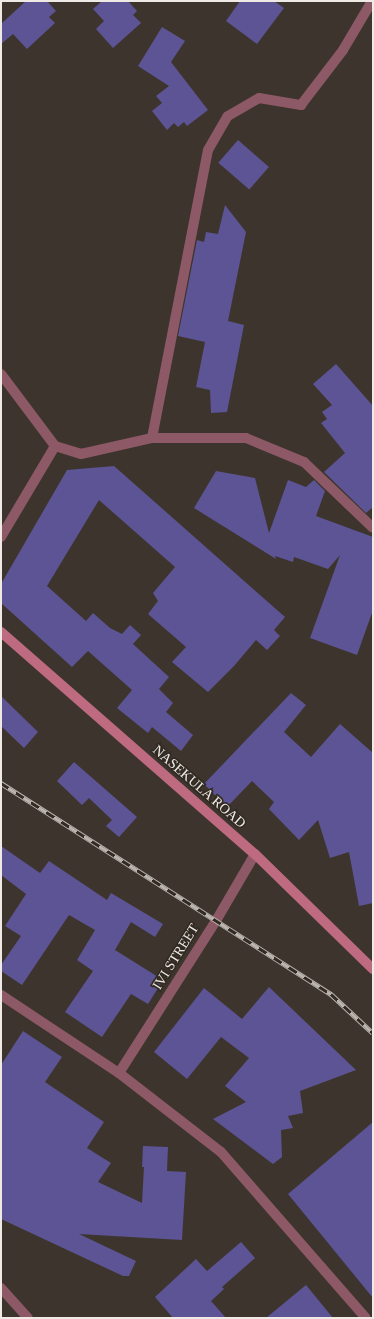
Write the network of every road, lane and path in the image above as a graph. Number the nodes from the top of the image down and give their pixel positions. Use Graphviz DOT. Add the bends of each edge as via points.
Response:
graph roads {
  1 [pos="372,1"];
  2 [pos="1,374"];
  3 [pos="152,438"];
  4 [pos="54,446"];
  5 [pos="373,528"];
  6 [pos="1,537"];
  7 [pos="1,632"];
  8 [pos="254,854"];
  9 [pos="373,969"];
  10 [pos="1,995"];
  11 [pos="119,1073"];
  12 [pos="1,1288"];
  13 [pos="28,1318"];
  14 [pos="366,1318"];
  1 -- 3 [label="street" via="343,50 301,106 259,98 228,116 208,150"];
  2 -- 4 [label="street"];
  3 -- 4 [label="street" via="80,454"];
  3 -- 5 [label="street" via="246,438 304,462"];
  4 -- 6 [label="street"];
  7 -- 8 [label="main road, NASEKULA ROAD"];
  8 -- 9 [label="main road, NASEKULA ROAD"];
  8 -- 11 [label="street, IVI STREET" via="217,919"];
  10 -- 11 [label="street"];
  11 -- 14 [label="street" via="221,1152"];
  12 -- 13 [label="street"];
}
